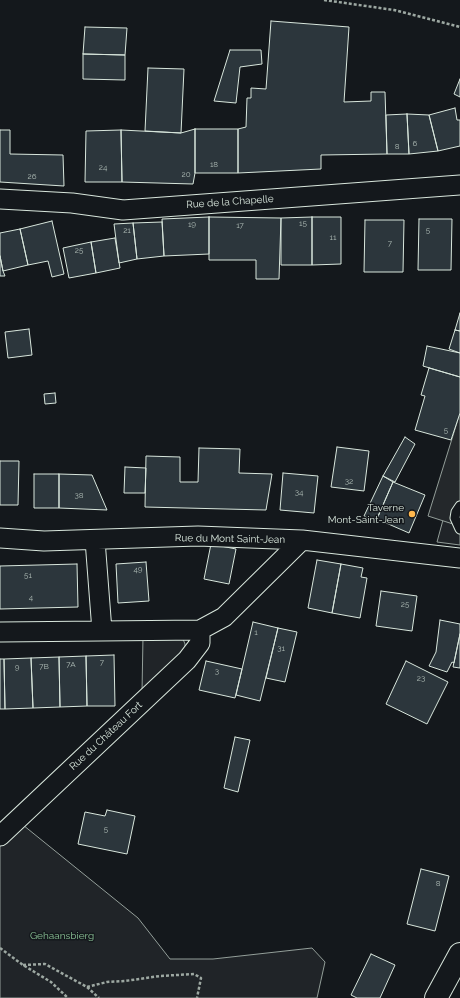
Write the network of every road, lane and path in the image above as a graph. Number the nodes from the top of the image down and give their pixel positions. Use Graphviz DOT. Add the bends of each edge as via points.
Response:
graph roads {
  1 [pos="324,0"];
  2 [pos="460,27"];
  3 [pos="460,185"];
  4 [pos="0,199"];
  5 [pos="460,506"];
  6 [pos="460,529"];
  7 [pos="0,538"];
  8 [pos="96,540"];
  9 [pos="302,540"];
  10 [pos="460,558"];
  11 [pos="200,630"];
  12 [pos="102,631"];
  13 [pos="0,632"];
  14 [pos="0,836"];
  15 [pos="0,948"];
  16 [pos="460,954"];
  17 [pos="23,966"];
  18 [pos="87,987"];
  19 [pos="68,998"];
  20 [pos="99,998"];
  21 [pos="197,998"];
  22 [pos="436,998"];
  1 -- 2 [label="path" via="394,10"];
  3 -- 4 [label="street, Rue de la Chapelle" via="123,210 72,203"];
  5 -- 6 [label="lane" via="455,518"];
  7 -- 8 [label="street, Rue du Mont Saint-Jean" via="44,541"];
  8 -- 9 [label="street, Rue du Mont Saint-Jean" via="198,536"];
  8 -- 12 [label="street"];
  9 -- 10 [label="street, Rue du Mont Saint-Jean"];
  9 -- 11 [label="street" via="224,617"];
  11 -- 12 [label="street"];
  11 -- 14 [label="street, Rue du Château Fort" via="200,643 187,660"];
  12 -- 13 [label="street"];
  15 -- 17 [label="path"];
  16 -- 22 [label="main road"];
  17 -- 18 [label="path" via="45,964"];
  17 -- 19 [label="path" via="51,982"];
  18 -- 20 [label="path"];
  18 -- 21 [label="path" via="107,982 194,974 201,978"];
}
